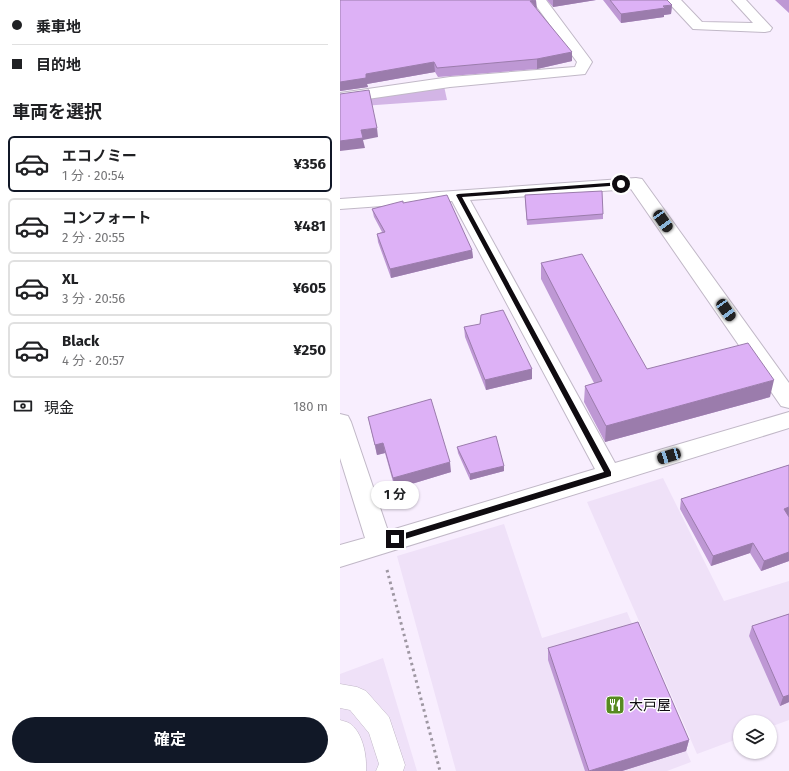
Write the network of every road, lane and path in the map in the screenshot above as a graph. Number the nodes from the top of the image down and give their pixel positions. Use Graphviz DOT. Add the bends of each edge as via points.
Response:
graph roads {
  1 [pos="539,0"];
  2 [pos="673,0"];
  3 [pos="739,0"];
  4 [pos="340,98"];
  5 [pos="458,195"];
  6 [pos="340,204"];
  7 [pos="789,400"];
  8 [pos="789,420"];
  9 [pos="340,422"];
  10 [pos="609,474"];
  11 [pos="380,544"];
  12 [pos="340,556"];
  13 [pos="340,696"];
  14 [pos="340,732"];
  15 [pos="353,771"];
  16 [pos="389,771"];
  17 [pos="440,771"];
  1 -- 4 [label="street" via="585,62 580,71 450,82"];
  2 -- 3 [label="street" via="698,26 765,28"];
  5 -- 6 [label="street"];
  5 -- 7 [label="street" via="636,183"];
  5 -- 10 [label="street"];
  8 -- 10 [label="street"];
  9 -- 11 [label="street"];
  10 -- 11 [label="street"];
  11 -- 12 [label="street"];
  11 -- 17 [label="path"];
  13 -- 16 [label="lane" via="357,699 380,726 392,765"];
  14 -- 15 [label="lane" via="347,737 355,760"];
}
